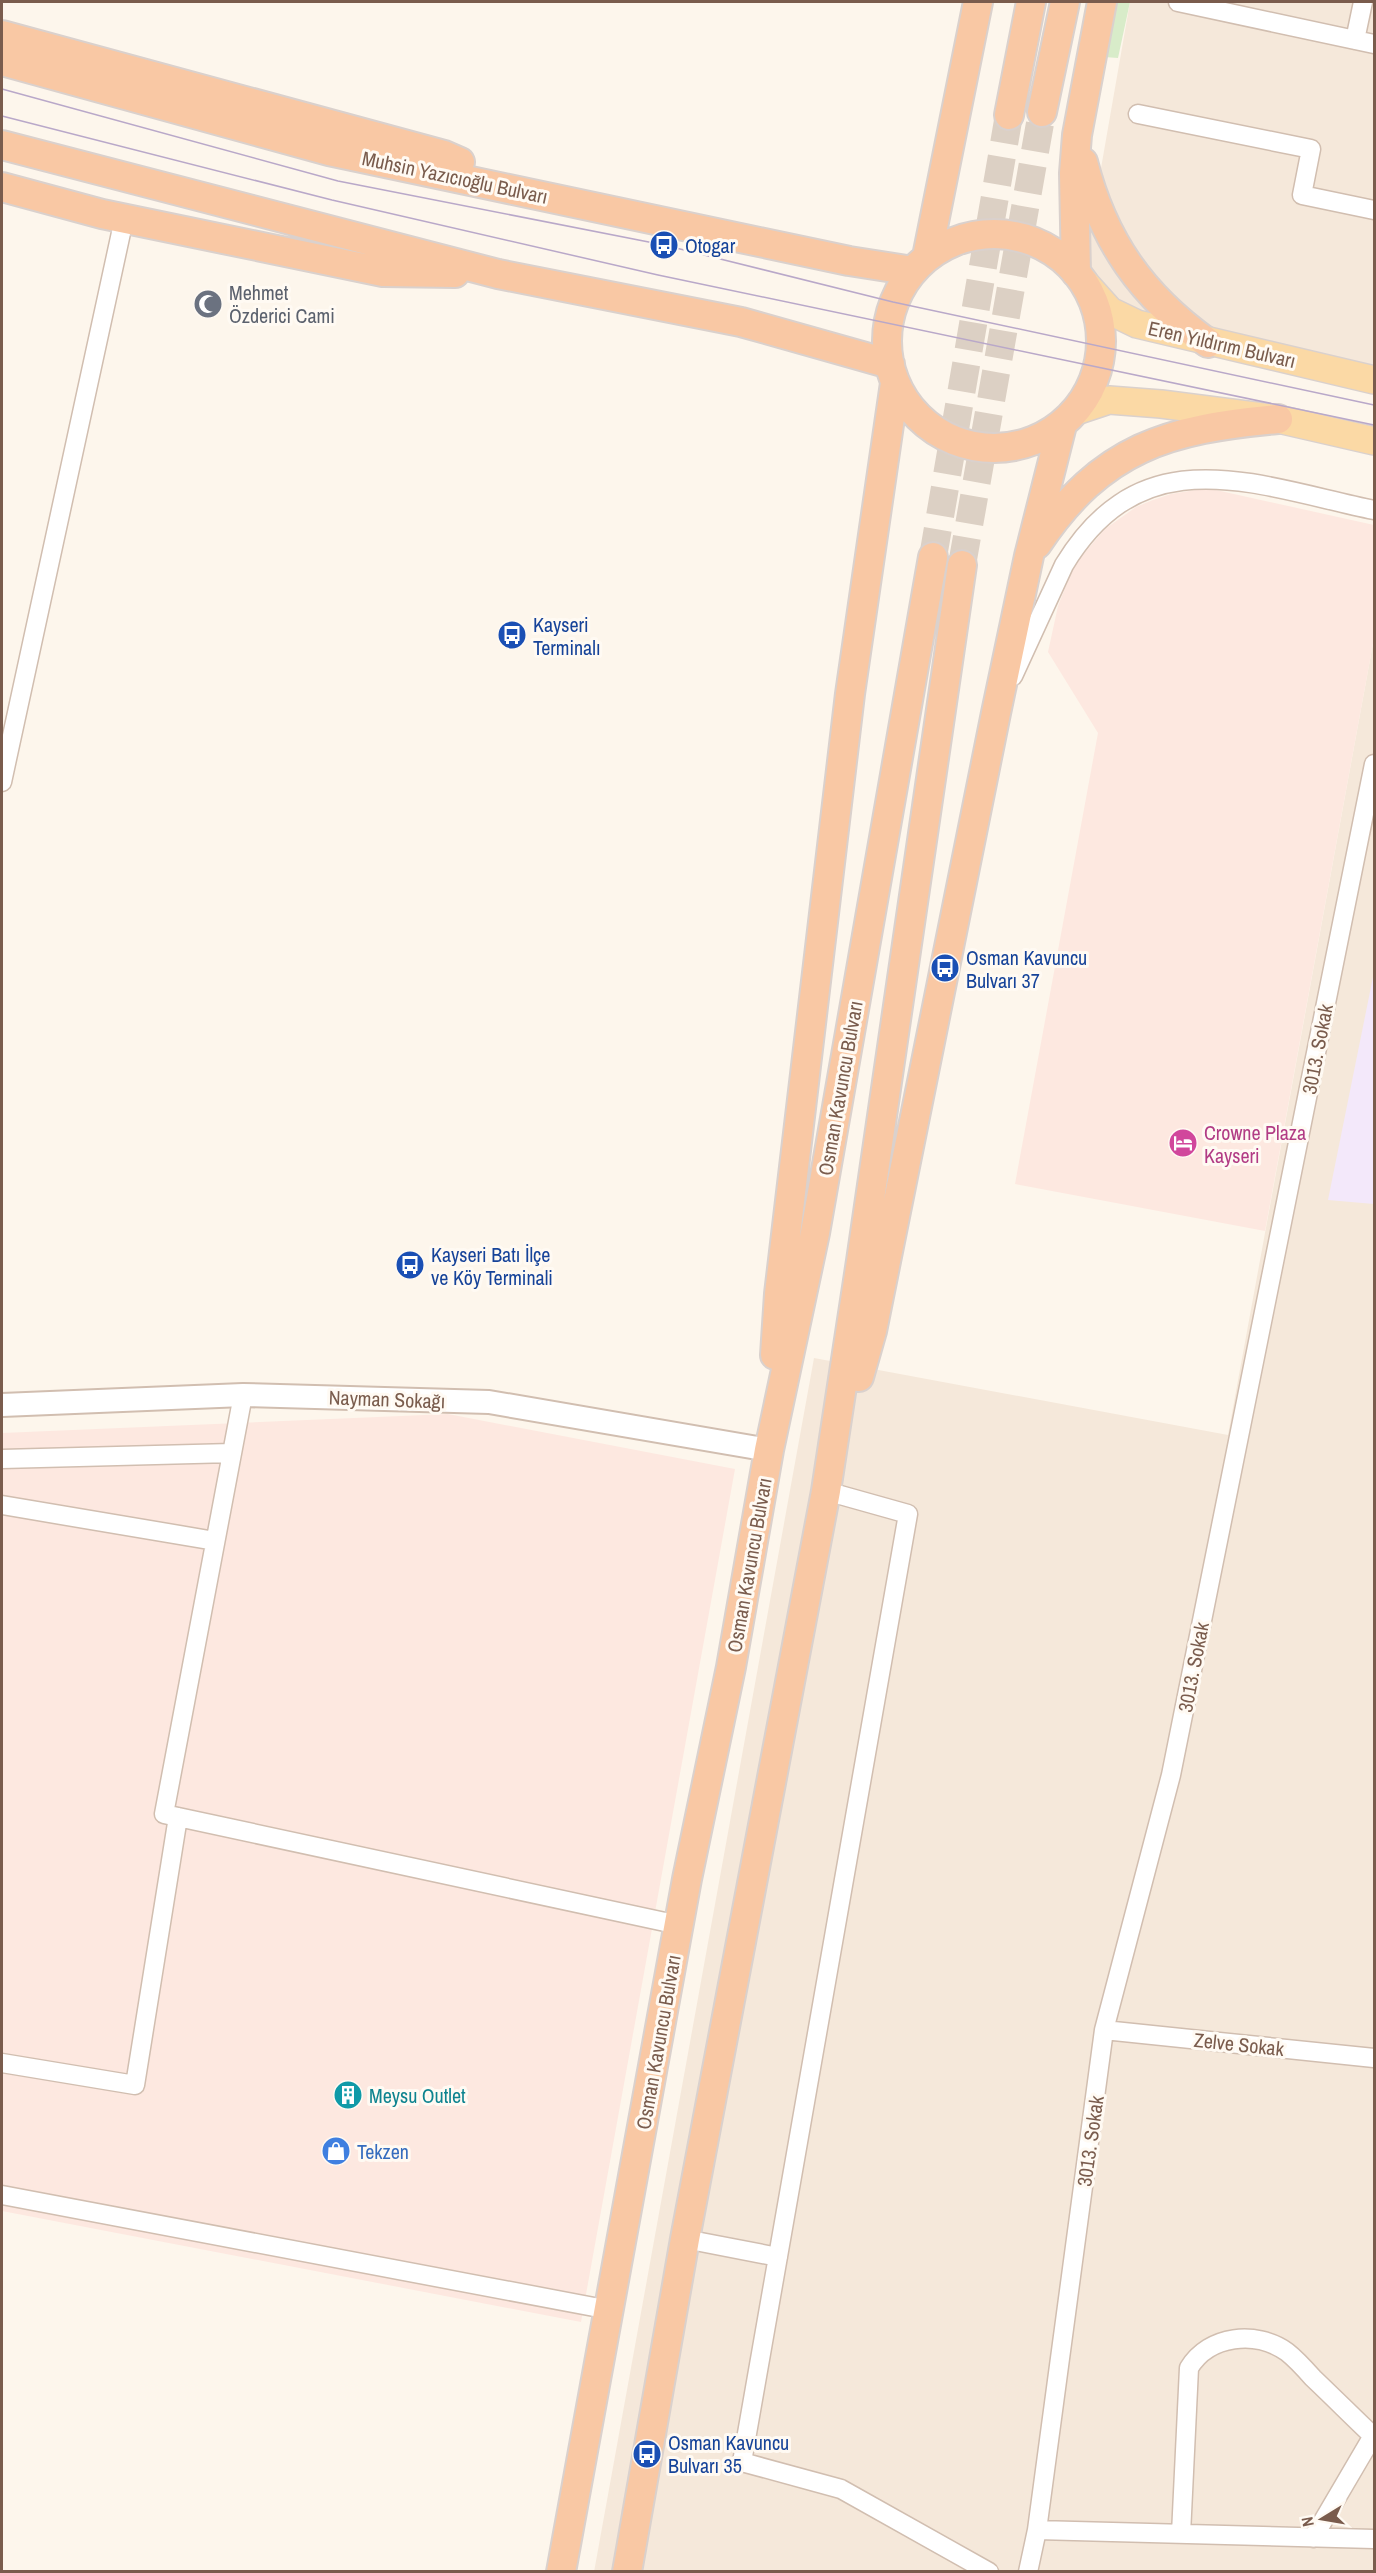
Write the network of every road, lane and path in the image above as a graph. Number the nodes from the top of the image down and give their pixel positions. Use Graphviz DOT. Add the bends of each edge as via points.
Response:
graph roads {
  1 [pos="978,2"];
  2 [pos="1031,2"];
  3 [pos="1065,2"];
  4 [pos="1102,2"];
  5 [pos="1178,2"];
  6 [pos="1363,2"];
  7 [pos="2,35"];
  8 [pos="1355,40"];
  9 [pos="1374,44"];
  10 [pos="2,61"];
  11 [pos="1042,112"];
  12 [pos="1138,114"];
  13 [pos="1009,115"];
  14 [pos="1077,135"];
  15 [pos="2,145"];
  16 [pos="2,187"];
  17 [pos="537,194"];
  18 [pos="1374,210"];
  19 [pos="124,219"];
  20 [pos="920,264"];
  21 [pos="498,274"];
  22 [pos="1080,277"];
  23 [pos="1208,343"];
  24 [pos="892,374"];
  25 [pos="1374,380"];
  26 [pos="1069,418"];
  27 [pos="1278,419"];
  28 [pos="1374,441"];
  29 [pos="1374,510"];
  30 [pos="1029,556"];
  31 [pos="933,557"];
  32 [pos="962,565"];
  33 [pos="996,713"];
  34 [pos="1374,764"];
  35 [pos="2,782"];
  36 [pos="1372,785"];
  37 [pos="243,1395"];
  38 [pos="2,1405"];
  39 [pos="769,1450"];
  40 [pos="232,1453"];
  41 [pos="2,1459"];
  42 [pos="826,1491"];
  43 [pos="2,1505"];
  44 [pos="215,1541"];
  45 [pos="178,1817"];
  46 [pos="679,1925"];
  47 [pos="1104,2030"];
  48 [pos="1374,2058"];
  49 [pos="2,2063"];
  50 [pos="2,2195"];
  51 [pos="685,2240"];
  52 [pos="778,2257"];
  53 [pos="609,2310"];
  54 [pos="1374,2435"];
  55 [pos="1037,2530"];
  56 [pos="1181,2534"];
  57 [pos="1313,2538"];
  58 [pos="1374,2539"];
  59 [pos="561,2571"];
  60 [pos="627,2571"];
  61 [pos="988,2571"];
  62 [pos="1028,2571"];
  1 -- 20 [label="highway"];
  2 -- 13 [label="highway"];
  3 -- 11 [label="highway"];
  4 -- 14 [label="highway"];
  5 -- 8 [label="street"];
  6 -- 8 [label="street"];
  7 -- 17 [label="highway" via="444,155"];
  8 -- 9 [label="street"];
  10 -- 17 [label="highway, Muhsin Yazıcıoğlu Bulvarı" via="329,151"];
  12 -- 18 [label="street" via="1311,149 1302,195"];
  14 -- 22 [label="highway" via="1074,173"];
  14 -- 23 [label="highway" via="1098,209 1121,255 1167,311"];
  15 -- 21 [label="highway"];
  16 -- 19 [label="highway"];
  17 -- 20 [label="highway, Muhsin Yazıcıoğlu Bulvarı" via="849,261"];
  19 -- 21 [label="highway" via="383,272"];
  19 -- 35 [label="street"];
  20 -- 22 [label="highway" via="962,239 1001,234 1039,244"];
  20 -- 24 [label="highway" via="893,302 888,335"];
  21 -- 24 [label="highway" via="741,322"];
  22 -- 23 [label="main road, Eren Yıldırım Bulvarı" via="1110,311 1137,324"];
  22 -- 26 [label="highway" via="1093,300 1102,347 1088,395"];
  23 -- 25 [label="main road, Eren Yıldırım Bulvarı"];
  24 -- 26 [label="highway" via="905,401 932,429 968,446 1017,446 1045,436"];
  24 -- 39 [label="highway" via="778,1294"];
  26 -- 27 [label="main road" via="1109,400"];
  26 -- 30 [label="highway"];
  27 -- 28 [label="main road"];
  27 -- 30 [label="highway" via="1215,426 1157,440 1131,452 1070,502"];
  29 -- 33 [label="street" via="1229,479 1160,484 1124,499 1101,517 1069,556"];
  30 -- 33 [label="highway"];
  31 -- 39 [label="highway, Osman Kavuncu Bulvarı" via="815,1233"];
  32 -- 42 [label="highway"];
  33 -- 42 [label="highway" via="872,1331"];
  34 -- 36 [label="street, 3013. Sokak"];
  36 -- 47 [label="street, 3013. Sokak" via="1171,1775"];
  37 -- 38 [label="street, Nayman Sokağı"];
  37 -- 39 [label="street, Nayman Sokağı" via="489,1402"];
  37 -- 40 [label="street"];
  39 -- 46 [label="highway, Osman Kavuncu Bulvarı" via="731,1667"];
  40 -- 41 [label="street"];
  40 -- 44 [label="street"];
  42 -- 51 [label="highway"];
  42 -- 52 [label="street" via="908,1514"];
  43 -- 44 [label="street"];
  44 -- 45 [label="street" via="164,1814"];
  45 -- 46 [label="street"];
  45 -- 49 [label="street" via="135,2085"];
  46 -- 53 [label="highway, Osman Kavuncu Bulvarı"];
  47 -- 48 [label="street, Zelve Sokak"];
  47 -- 55 [label="street, 3013. Sokak"];
  50 -- 53 [label="street"];
  51 -- 52 [label="street"];
  51 -- 60 [label="highway"];
  52 -- 61 [label="street" via="742,2462 841,2489"];
  53 -- 59 [label="highway, Osman Kavuncu Bulvarı"];
  54 -- 56 [label="street" via="1287,2352 1252,2339 1213,2344 1189,2368"];
  54 -- 57 [label="street"];
  55 -- 56 [label="street"];
  55 -- 62 [label="street, 3013. Sokak"];
  56 -- 57 [label="street"];
  57 -- 58 [label="street"];
}
